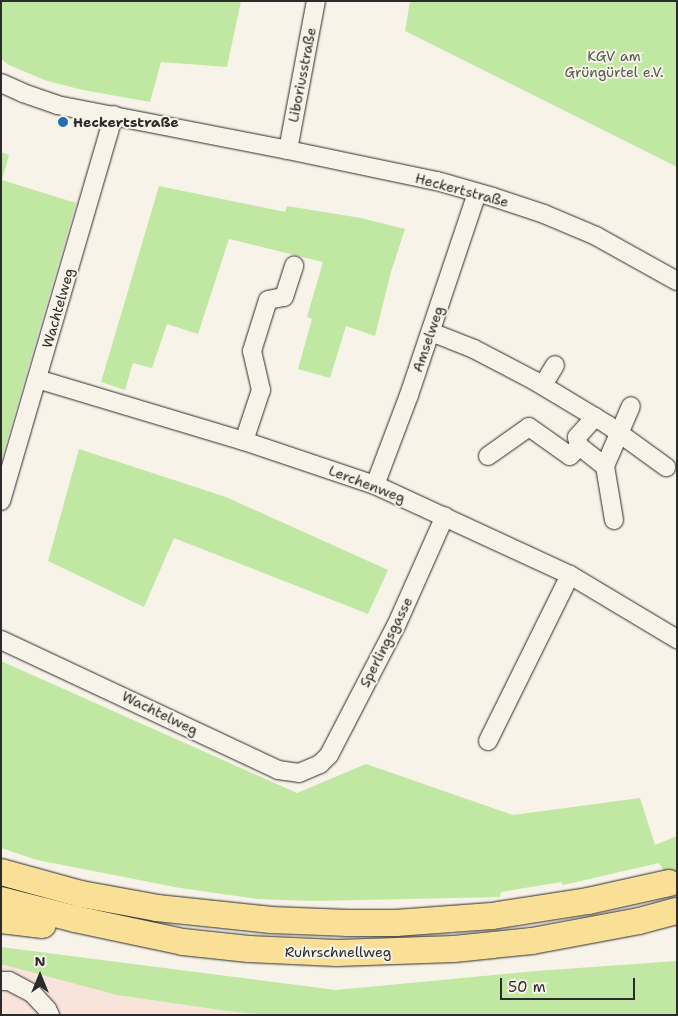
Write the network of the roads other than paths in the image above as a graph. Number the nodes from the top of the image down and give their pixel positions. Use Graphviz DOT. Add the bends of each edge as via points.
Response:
graph roads {
  1 [pos="316,1"];
  2 [pos="1,83"];
  3 [pos="114,115"];
  4 [pos="288,150"];
  5 [pos="477,193"];
  6 [pos="294,266"];
  7 [pos="677,282"];
  8 [pos="431,332"];
  9 [pos="555,365"];
  10 [pos="37,379"];
  11 [pos="535,386"];
  12 [pos="631,406"];
  13 [pos="595,417"];
  14 [pos="618,433"];
  15 [pos="244,441"];
  16 [pos="579,446"];
  17 [pos="488,456"];
  18 [pos="605,466"];
  19 [pos="666,467"];
  20 [pos="376,485"];
  21 [pos="1,501"];
  22 [pos="445,516"];
  23 [pos="614,520"];
  24 [pos="570,575"];
  25 [pos="677,639"];
  26 [pos="1,640"];
  27 [pos="488,741"];
  28 [pos="320,764"];
  29 [pos="1,872"];
  30 [pos="669,883"];
  31 [pos="1,900"];
  32 [pos="677,911"];
  33 [pos="1,920"];
  34 [pos="183,942"];
  35 [pos="1,981"];
  36 [pos="50,1015"];
  1 -- 4 [label="street, Liboriusstraße"];
  2 -- 3 [label="street, Heckertstraße" via="57,105"];
  3 -- 4 [label="street, Heckertstraße"];
  3 -- 10 [label="street, Wachtelweg"];
  4 -- 5 [label="street, Heckertstraße" via="436,181"];
  5 -- 7 [label="street, Heckertstraße" via="544,214 596,236"];
  5 -- 8 [label="street, Amselweg"];
  6 -- 15 [label="street" via="284,296 268,300 252,351 261,390"];
  8 -- 11 [label="street" via="474,349"];
  8 -- 20 [label="street, Amselweg"];
  9 -- 11 [label="street"];
  10 -- 15 [label="street, Lerchenweg"];
  10 -- 21 [label="street, Wachtelweg"];
  11 -- 13 [label="street"];
  12 -- 14 [label="street"];
  13 -- 14 [label="street"];
  13 -- 16 [label="street" via="577,437"];
  14 -- 18 [label="street"];
  14 -- 19 [label="street"];
  15 -- 20 [label="street, Lerchenweg"];
  16 -- 17 [label="street" via="570,456 529,426"];
  16 -- 18 [label="street"];
  18 -- 23 [label="street"];
  20 -- 22 [label="street, Lerchenweg"];
  22 -- 24 [label="street, Lerchenweg"];
  22 -- 28 [label="street, Sperlingsgasse" via="396,626 328,755"];
  24 -- 25 [label="street, Lerchenweg"];
  24 -- 27 [label="street"];
  26 -- 28 [label="street, Wachtelweg" via="278,770 299,773"];
  29 -- 30 [label="highway, Ruhrschnellweg" via="81,894 157,908 271,920 348,923 492,916 588,901"];
  31 -- 34 [label="highway, Ruhrschnellweg"];
  32 -- 34 [label="highway, Ruhrschnellweg" via="577,934 454,949 327,953"];
  33 -- 34 [label="highway"];
  35 -- 36 [label="street" via="9,981 33,994"];
}
